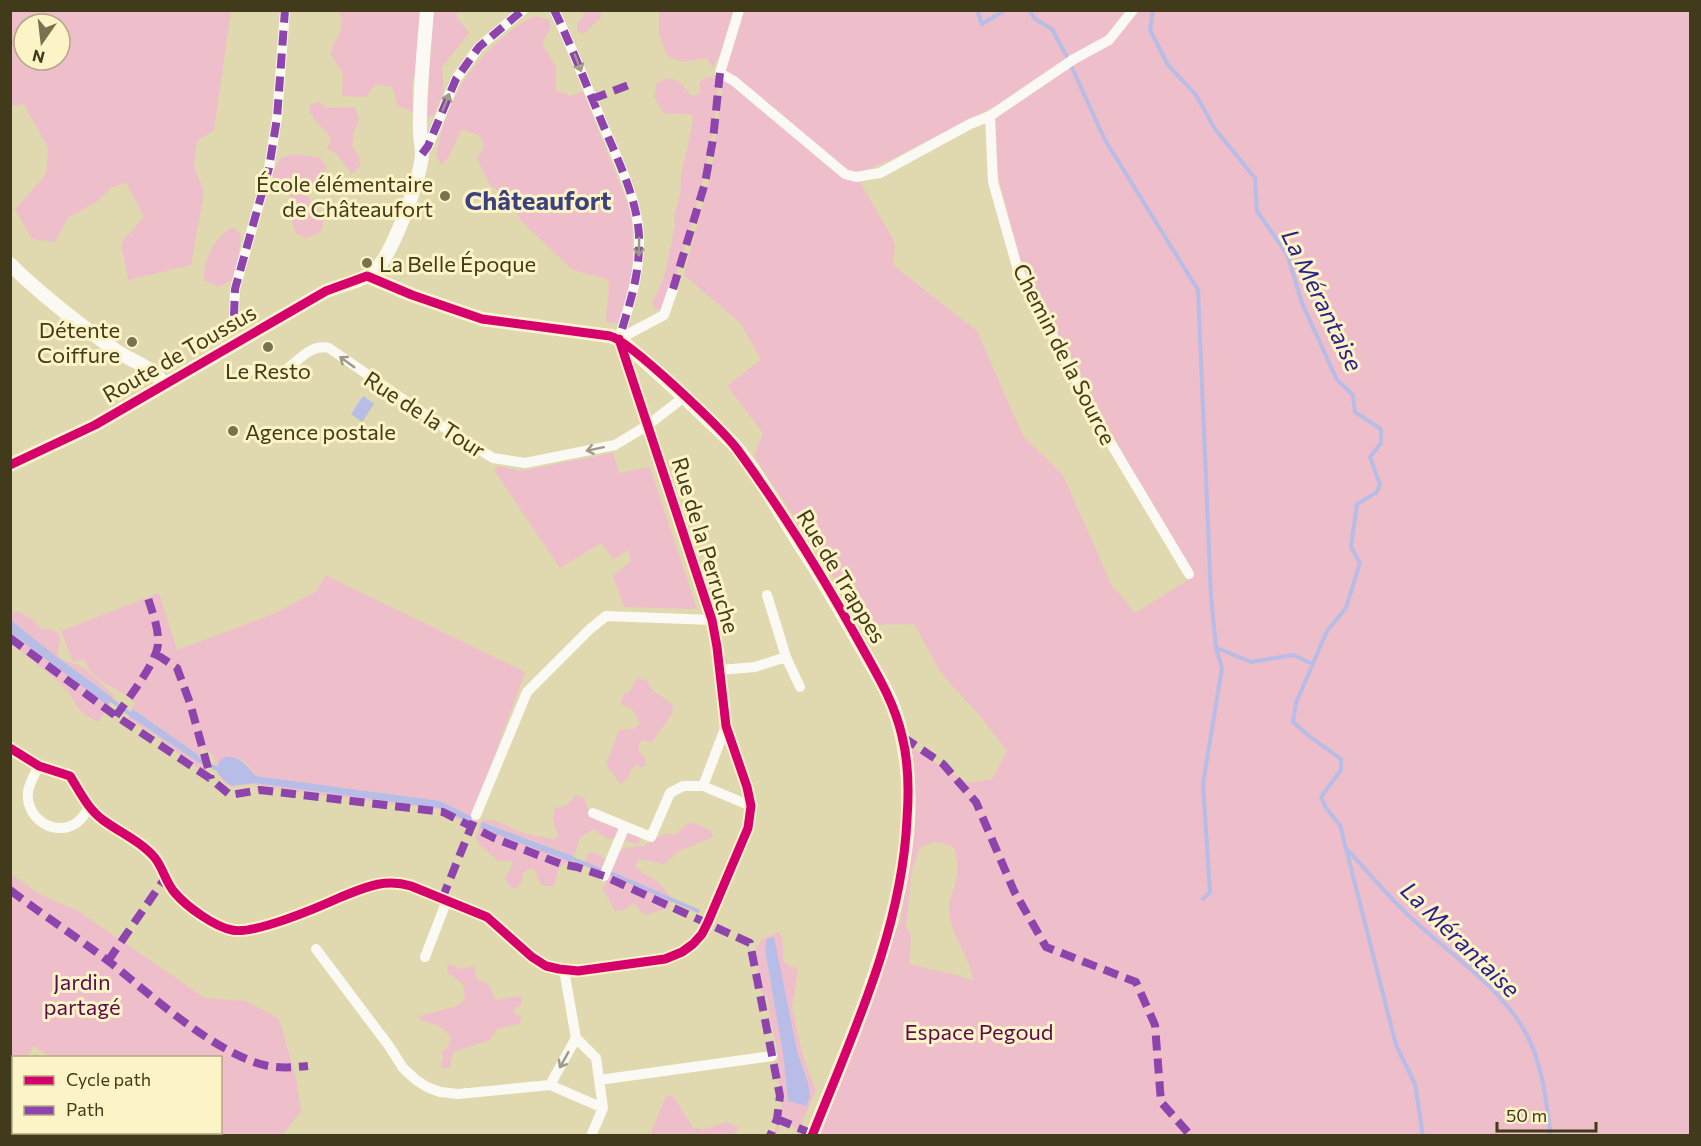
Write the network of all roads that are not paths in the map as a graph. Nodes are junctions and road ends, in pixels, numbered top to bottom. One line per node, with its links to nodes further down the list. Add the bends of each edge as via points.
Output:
1 (285, 10): 12 (street, via 269,168 235,289)
2 (427, 10): 8 (street, via 420,124)
3 (523, 10): 8 (street, one-way to 3, via 456,79 479,47)
4 (554, 10): 13 (street, one-way to 13, via 637,218 637,278)
5 (739, 10): 7 (street, via 720,73 845,174 856,177 880,173)
6 (1133, 10): 7 (street, via 1109,40)
7 (990, 116): 19 (street, Chemin de la Source, via 993,182 1018,270 1104,432)
8 (422, 154): 10 (street, via 398,231 385,259)
9 (10, 264): 15 (street, via 71,316 121,354 150,370)
10 (367, 276): 13 (street, via 482,319); 15 (street, Route de Toussus, via 326,291)
11 (673, 289): 13 (street, via 664,315)
12 (234, 316)
13 (618, 339): 16 (street, Rue de Trappes); 17 (street)
14 (248, 370): 17 (street, Rue de la Tour, one-way to 14, via 615,445 525,463 493,458 329,348 310,350 282,373)
15 (164, 384): 18 (street, Route de Toussus, via 74,437)
16 (684, 397): 17 (street, Rue de la Tour); 47 (street, Rue de Trappes, via 736,447 778,507 883,686 903,737 908,773 906,848 894,910 867,996)
17 (648, 425): 21 (street, Rue de la Perruche)
18 (10, 465)
19 (1189, 574)
20 (767, 595): 22 (street)
21 (712, 620): 23 (street, Rue de la Perruche); 32 (street, via 606,616 590,629 527,692)
22 (786, 657): 23 (street, via 754,667); 24 (street)
23 (720, 670): 25 (street, Rue de la Perruche)
24 (800, 687)
25 (726, 726): 28 (street); 29 (street, Rue de la Perruche)
26 (10, 748): 27 (street, Rue de la Perruche)
27 (39, 766): 30 (street, Rue de la Perruche, via 70,776); 30 (street, via 27,795 37,819 50,826 68,826 83,818)
28 (703, 786): 29 (street); 33 (street, via 683,786 670,793 651,837)
29 (751, 806): 38 (street, Rue de la Perruche, via 748,828 713,912 693,944 665,959)
30 (89, 807): 35 (street, Rue de la Perruche, via 147,850 176,894 193,909 232,930 259,927 375,883 400,882)
31 (593, 813): 33 (street)
32 (476, 815)
33 (625, 826): 34 (street)
34 (604, 876)
35 (447, 900): 37 (street); 38 (street, Rue de la Perruche, via 488,917 532,957 546,966)
36 (316, 949): 41 (street)
37 (424, 957)
38 (564, 970): 40 (street)
39 (393, 1032): 41 (street)
40 (576, 1038): 43 (street, via 596,1058); 44 (street, one-way to 44)
41 (389, 1046): 44 (street, via 416,1080 440,1092 458,1094)
42 (772, 1056): 43 (street)
43 (599, 1080): 45 (street)
44 (550, 1085): 45 (street)
45 (603, 1108): 46 (street)
46 (591, 1136)
47 (812, 1136)

